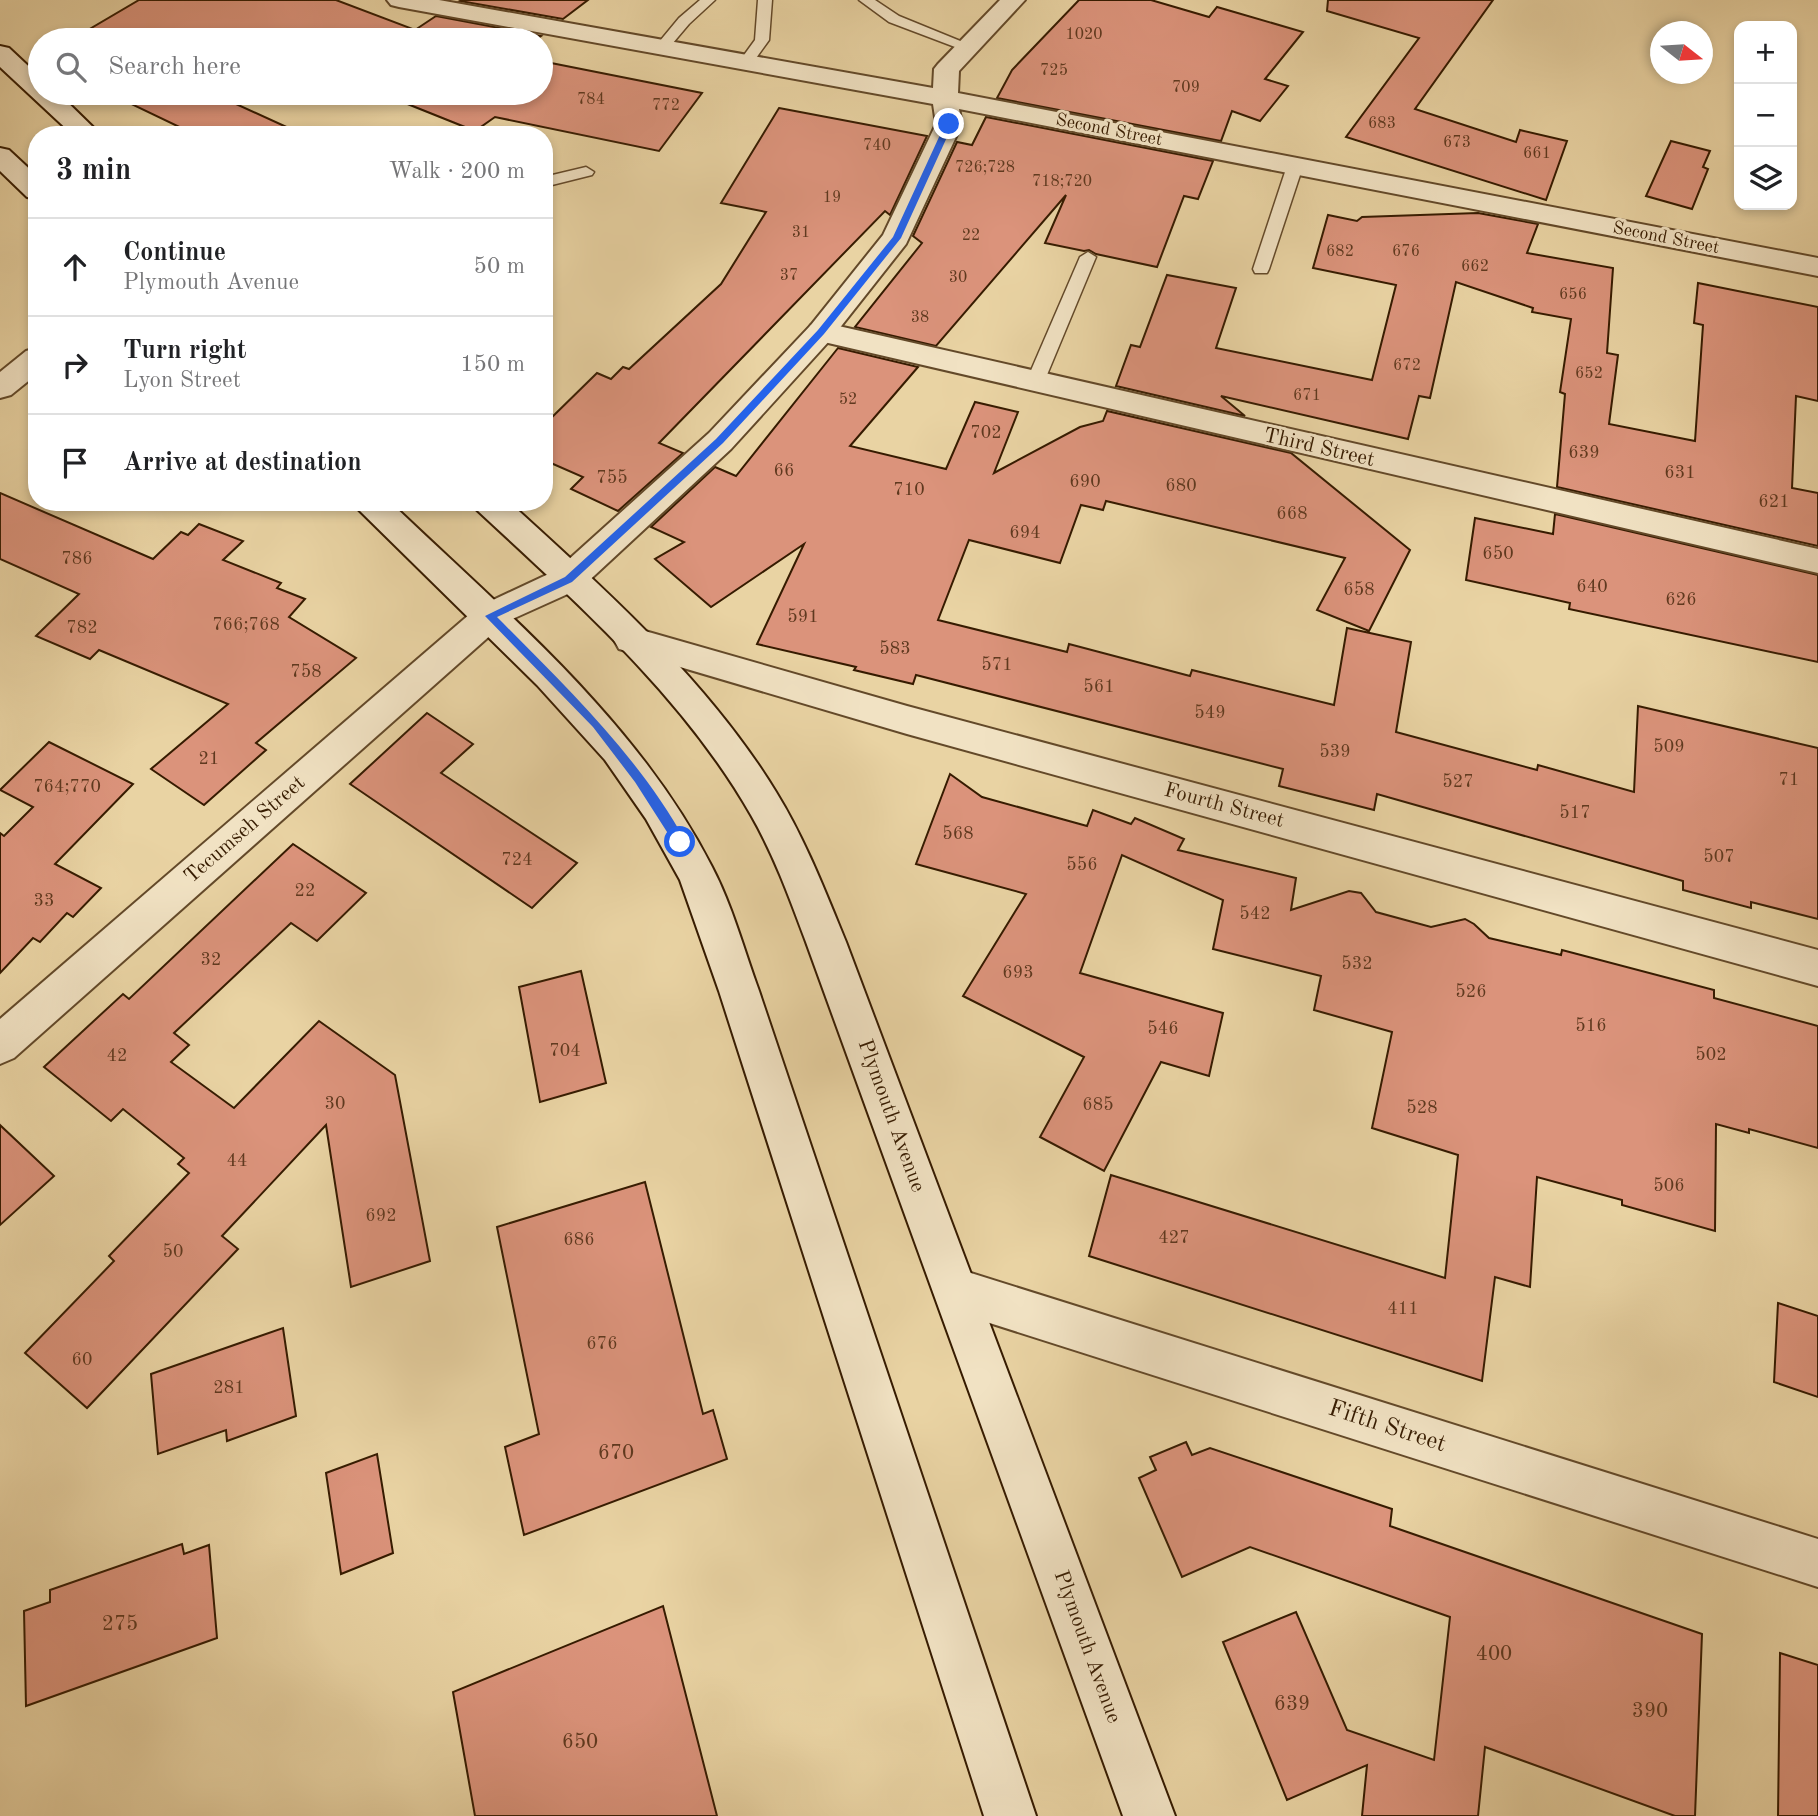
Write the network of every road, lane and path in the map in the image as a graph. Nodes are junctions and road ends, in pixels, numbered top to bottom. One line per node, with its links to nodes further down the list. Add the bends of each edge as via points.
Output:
1 (402, 0): 6 (street, Second Street)
2 (708, 0): 6 (lane)
3 (765, 0): 9 (lane, via 762,40)
4 (866, 0): 7 (lane, via 894,19)
5 (1013, 0): 7 (street, Tecumseh Street)
6 (662, 47): 9 (street, Second Street)
7 (968, 47): 11 (street, Tecumseh Street, via 947,69)
8 (0, 53): 10 (street)
9 (746, 62): 11 (street, Second Street)
10 (28, 80)
11 (945, 98): 15 (street, Second Street); 22 (street, Tecumseh Street, via 949,124 897,238)
12 (55, 105): 13 (street)
13 (78, 126)
14 (0, 156): 18 (street)
15 (1295, 166): 20 (street, Second Street); 21 (lane)
16 (586, 172): 17 (lane)
17 (553, 180)
18 (28, 182)
19 (1088, 257): 24 (lane)
20 (1818, 267)
21 (1261, 268)
22 (821, 332): 24 (street, Third Street); 29 (street, Tecumseh Street, via 720,441)
23 (28, 365): 25 (street)
24 (1035, 382): 28 (street, Third Street)
25 (0, 388)
26 (379, 511): 30 (street)
27 (497, 511): 29 (street, Plymouth Avenue)
28 (1818, 561)
29 (569, 579): 30 (street, Tecumseh Street); 31 (street, Plymouth Avenue)
30 (490, 616): 33 (street, Tecumseh Street); 36 (street, via 618,750 659,808 698,876)
31 (631, 640): 32 (street, Fourth Street, via 907,720); 34 (street, Plymouth Avenue, via 717,735 783,840 826,942)
32 (1818, 968)
33 (0, 1045)
34 (956, 1290): 35 (street, Fifth Street); 37 (street, Plymouth Avenue)
35 (1818, 1563)
36 (1010, 1816)
37 (1149, 1816)

